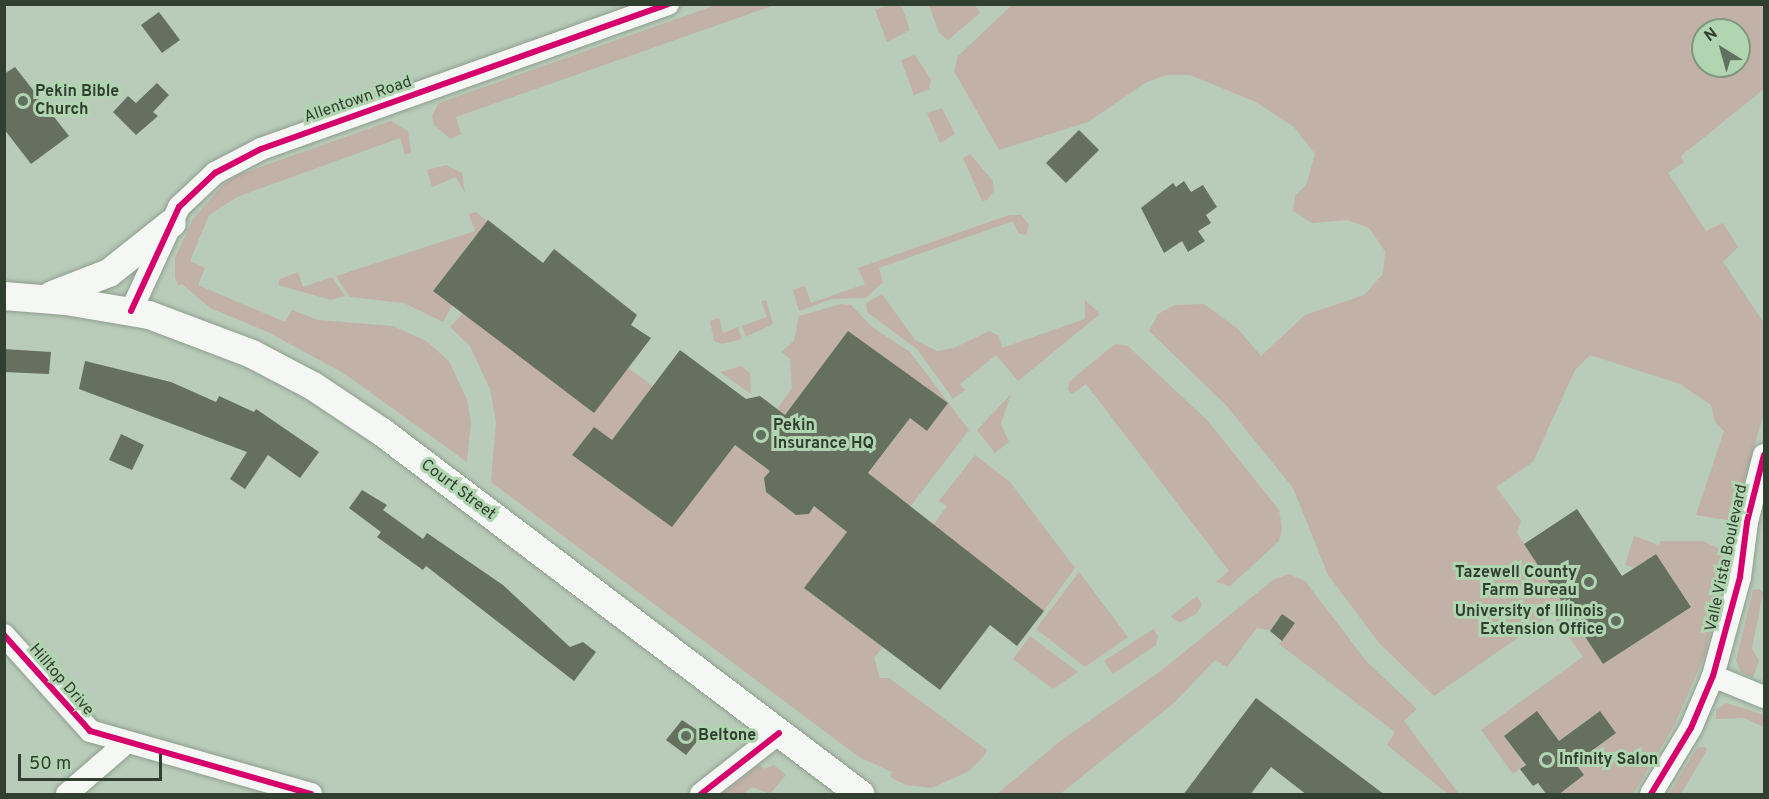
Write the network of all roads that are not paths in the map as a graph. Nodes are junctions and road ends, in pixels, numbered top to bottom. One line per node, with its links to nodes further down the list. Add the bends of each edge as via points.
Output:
1 (668, 4): 2 (street, Allentown Road, via 261,148 214,173 179,207)
2 (172, 223): 4 (main road, via 110,273); 5 (street, Allentown Road)
3 (4, 296): 4 (main road, Court Street)
4 (42, 299): 5 (main road, Court Street)
5 (131, 311): 10 (main road, Court Street, via 252,354 333,399)
6 (1764, 455): 8 (street, Valle Vista Boulevard, via 1738,588)
7 (4, 635): 11 (street, Hilltop Drive, via 83,728)
8 (1713, 676): 9 (street); 16 (street, Valle Vista Boulevard, via 1691,728)
9 (1764, 696)
10 (779, 733): 14 (street); 15 (main road, Court Street)
11 (126, 743): 12 (street); 13 (street, Hilltop Drive)
12 (67, 795)
13 (311, 795)
14 (701, 795)
15 (860, 795)
16 (1652, 795)

